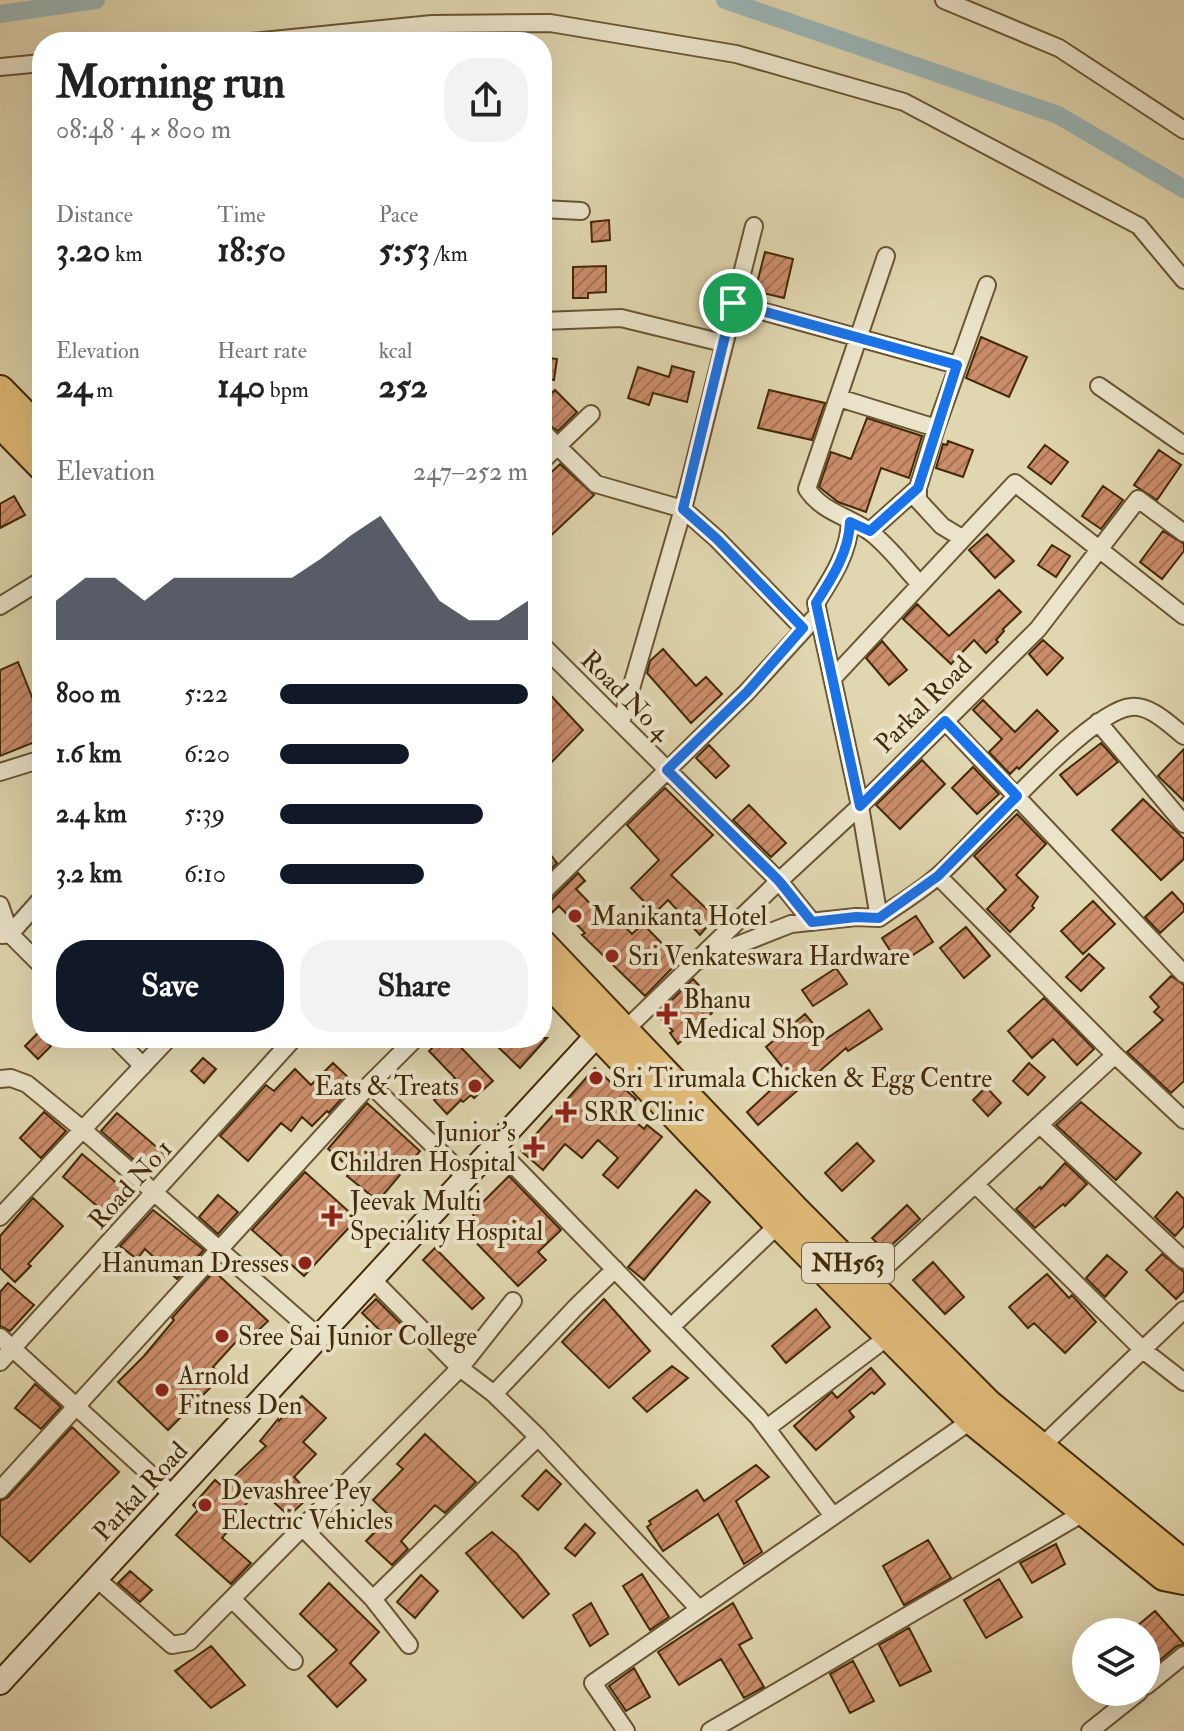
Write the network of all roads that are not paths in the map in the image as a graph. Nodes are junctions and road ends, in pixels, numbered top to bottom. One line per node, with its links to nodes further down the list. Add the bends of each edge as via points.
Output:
1 (944, 0): 7 (street, via 1059,48)
2 (432, 24): 3 (street); 4 (street); 12 (street, via 550,23 736,54 904,102 1139,226)
3 (364, 32)
4 (433, 32)
5 (32, 64): 6 (street)
6 (0, 67)
7 (1184, 130)
8 (552, 210): 9 (street)
9 (581, 211)
10 (754, 226): 14 (street)
11 (886, 256): 16 (street)
12 (1184, 280)
13 (987, 285): 18 (street)
14 (733, 303): 16 (street); 17 (street)
15 (552, 321): 17 (street, via 621,318)
16 (859, 338): 18 (street); 21 (street)
17 (723, 343): 32 (street)
18 (957, 365): 25 (street)
19 (1099, 386): 28 (street)
20 (0, 390): 24 (highway)
21 (839, 398): 25 (street); 33 (street, via 807,489 829,511)
22 (591, 414): 27 (street)
23 (0, 423): 30 (highway)
24 (32, 423)
25 (936, 428): 31 (street)
26 (552, 440): 27 (street)
27 (558, 445): 29 (street); 32 (street, via 596,484)
28 (1184, 445)
29 (552, 451)
30 (32, 456)
31 (918, 488): 34 (street); 36 (street, via 918,500)
32 (683, 509): 43 (street); 48 (street)
33 (850, 522): 34 (street); 41 (street, via 849,539 816,603)
34 (870, 531): 38 (street)
35 (1184, 533): 37 (street, Parkal Road, via 1138,499)
36 (962, 538): 37 (street, via 1015,483); 38 (street)
37 (1100, 549): 42 (street); 46 (street, Parkal Road, via 1038,629)
38 (919, 583): 45 (street)
39 (32, 586): 40 (street)
40 (0, 606)
41 (818, 614): 43 (street); 45 (street)
42 (1184, 616)
43 (803, 628): 51 (street)
44 (552, 655): 48 (street, Road No 4)
45 (833, 678): 54 (street)
46 (945, 721): 53 (street); 54 (street, Parkal Road)
47 (1098, 722): 49 (street, via 1131,707 1148,710); 53 (street); 55 (street)
48 (621, 723): 51 (street, Road No 4)
49 (1184, 736)
50 (32, 762): 52 (street)
51 (667, 770): 57 (street, Road No 4); 58 (street)
52 (0, 772)
53 (1017, 796): 56 (street); 65 (street)
54 (860, 806): 57 (street, Parkal Road); 61 (street)
55 (1184, 824)
56 (938, 876): 61 (street); 75 (street)
57 (779, 881): 62 (street, Road No 4); 67 (street, Parkal Road)
58 (552, 883)
59 (0, 905): 63 (street)
60 (32, 908): 63 (street)
61 (879, 918): 62 (street)
62 (812, 922): 67 (street, via 791,924)
63 (5, 935): 66 (street)
64 (552, 956): 70 (highway, NH563)
65 (1178, 956): 68 (street)
66 (32, 958)
67 (693, 963): 70 (street, Parkal Road)
68 (1184, 974)
69 (552, 983): 70 (highway, NH563)
70 (612, 1028): 82 (street, Parkal Road); 87 (highway, NH563); 92 (highway, NH563)
71 (125, 1048): 76 (street)
72 (160, 1048): 76 (street)
73 (285, 1048): 85 (street, Road No 1)
74 (406, 1048): 78 (street)
75 (1115, 1055): 79 (street); 80 (street)
76 (143, 1066): 81 (street)
77 (0, 1079): 81 (street, via 27,1084)
78 (370, 1084): 83 (street); 88 (street)
79 (1184, 1120)
80 (1040, 1125): 84 (street); 89 (street)
81 (82, 1129): 85 (street); 86 (street)
82 (496, 1147): 83 (street, Parkal Road); 90 (street)
83 (467, 1178): 91 (street, Parkal Road)
84 (976, 1185): 92 (street); 99 (street)
85 (154, 1192): 88 (street); 98 (street, Road No 1)
86 (0, 1217)
87 (779, 1224): 95 (street); 96 (highway, NH563)
88 (219, 1250): 97 (street); 104 (street)
89 (1184, 1260)
90 (615, 1269): 95 (street); 103 (street)
91 (373, 1280): 97 (street, Parkal Road); 101 (street)
92 (868, 1283): 108 (highway, NH563, via 988,1404)
93 (513, 1301): 101 (street)
94 (1184, 1310): 99 (street)
95 (671, 1327): 106 (street)
96 (889, 1336): 105 (highway, NH563); 106 (street)
97 (320, 1338): 110 (street, Parkal Road)
98 (6, 1343): 100 (street, Road No 1); 104 (street)
99 (1143, 1350): 102 (street); 108 (street)
100 (0, 1362)
101 (460, 1368): 103 (street); 113 (street)
102 (1184, 1382)
103 (494, 1394): 107 (street)
104 (77, 1407): 109 (street); 110 (street)
105 (972, 1420): 111 (highway, NH563); 112 (street)
106 (767, 1428): 112 (street)
107 (538, 1437): 118 (street); 119 (street)
108 (1040, 1448): 114 (highway, NH563, via 1176,1558)
109 (0, 1490)
110 (174, 1496): 115 (street, Parkal Road)
111 (1085, 1512): 116 (highway, NH563, via 1164,1576); 127 (street)
112 (833, 1516): 119 (street)
113 (304, 1529): 117 (street); 118 (street)
114 (1184, 1571)
115 (97, 1579): 117 (street, via 172,1645 189,1642); 124 (street, Parkal Road)
116 (1184, 1580)
117 (232, 1599): 122 (street)
118 (373, 1599): 120 (street)
119 (699, 1609): 126 (street, via 593,1683)
120 (409, 1645)
121 (1184, 1655): 123 (street)
122 (294, 1661)
123 (1160, 1675)
124 (0, 1683)
125 (1121, 1706): 128 (street)
126 (626, 1731)
127 (710, 1731)
128 (1090, 1731)

